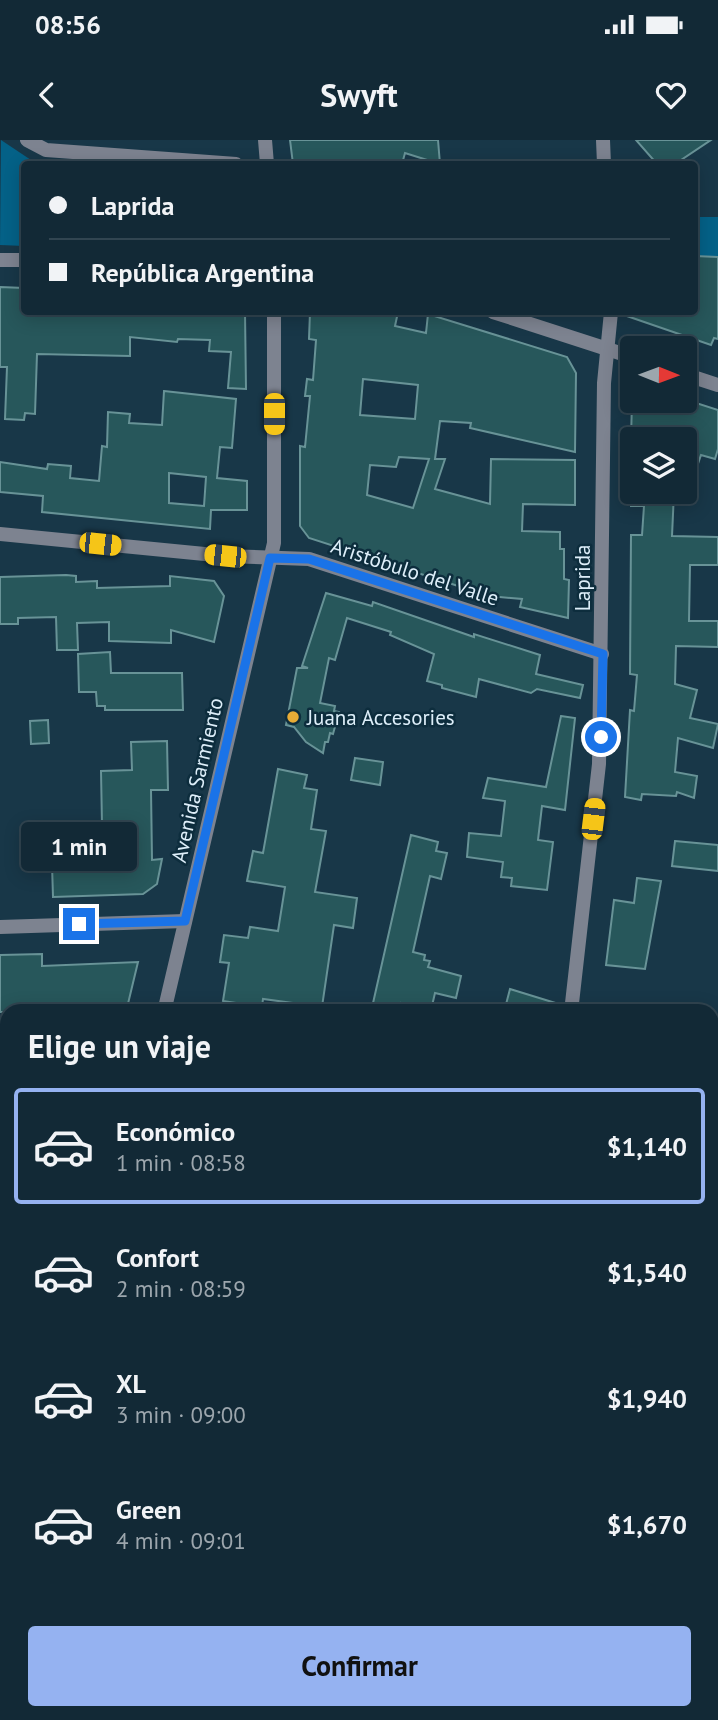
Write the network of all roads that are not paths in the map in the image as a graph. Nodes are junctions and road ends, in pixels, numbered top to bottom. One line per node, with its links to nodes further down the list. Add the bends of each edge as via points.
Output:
1 (265, 140): 5 (street)
2 (603, 140): 6 (street)
3 (30, 141): 4 (street, via 46,150)
4 (195, 161)
5 (267, 161)
6 (604, 161)
7 (0, 260): 8 (street)
8 (21, 260)
9 (274, 315): 17 (street, Avenida Sarmiento, via 274,543)
10 (502, 315): 12 (street)
11 (611, 315): 12 (street, Laprida)
12 (608, 349): 13 (street); 18 (street, Laprida)
13 (620, 353)
14 (697, 378): 15 (street)
15 (718, 385)
16 (0, 534): 17 (street, Aristóbulo del Valle)
17 (270, 558): 18 (street, Aristóbulo del Valle, via 309,559); 19 (street, Avenida Sarmiento)
18 (603, 654): 22 (street, Laprida, via 599,764)
19 (185, 921): 20 (street); 21 (street, Avenida Sarmiento)
20 (0, 927)
21 (166, 1004)
22 (572, 1004)

